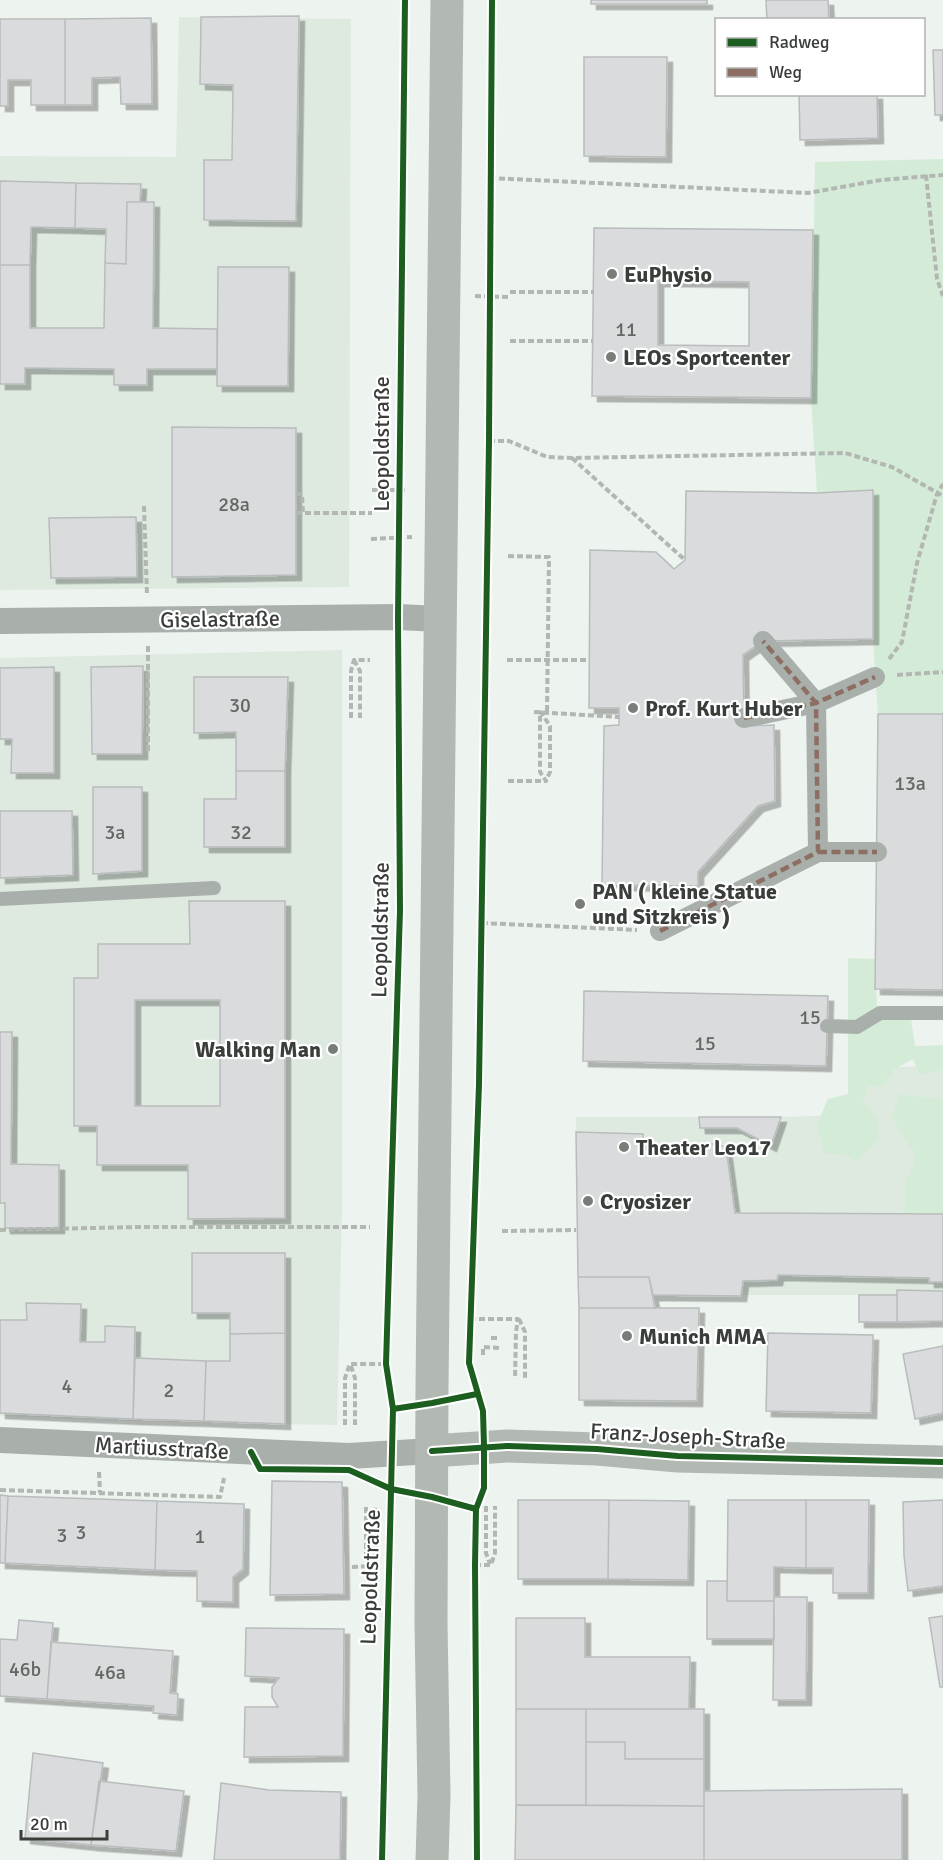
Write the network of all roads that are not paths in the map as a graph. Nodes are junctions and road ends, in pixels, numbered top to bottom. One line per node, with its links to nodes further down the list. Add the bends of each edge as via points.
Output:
1 (447, 0): 2 (main road)
2 (440, 619): 3 (street, Giselastraße); 16 (main road)
3 (0, 621)
4 (763, 641): 6 (street)
5 (875, 677): 6 (street)
6 (816, 703): 7 (street); 8 (street)
7 (744, 718)
8 (818, 852): 9 (street); 12 (street)
9 (876, 852)
10 (214, 888): 11 (lane)
11 (0, 899)
12 (660, 930)
13 (943, 1013): 14 (lane, via 880,1013 856,1026)
14 (827, 1026)
15 (0, 1440): 16 (street, Martiusstraße, via 342,1456)
16 (432, 1451): 17 (main road, Franz-Joseph-Straße, via 507,1446 678,1456); 18 (main road)
17 (943, 1462)
18 (432, 1860)

